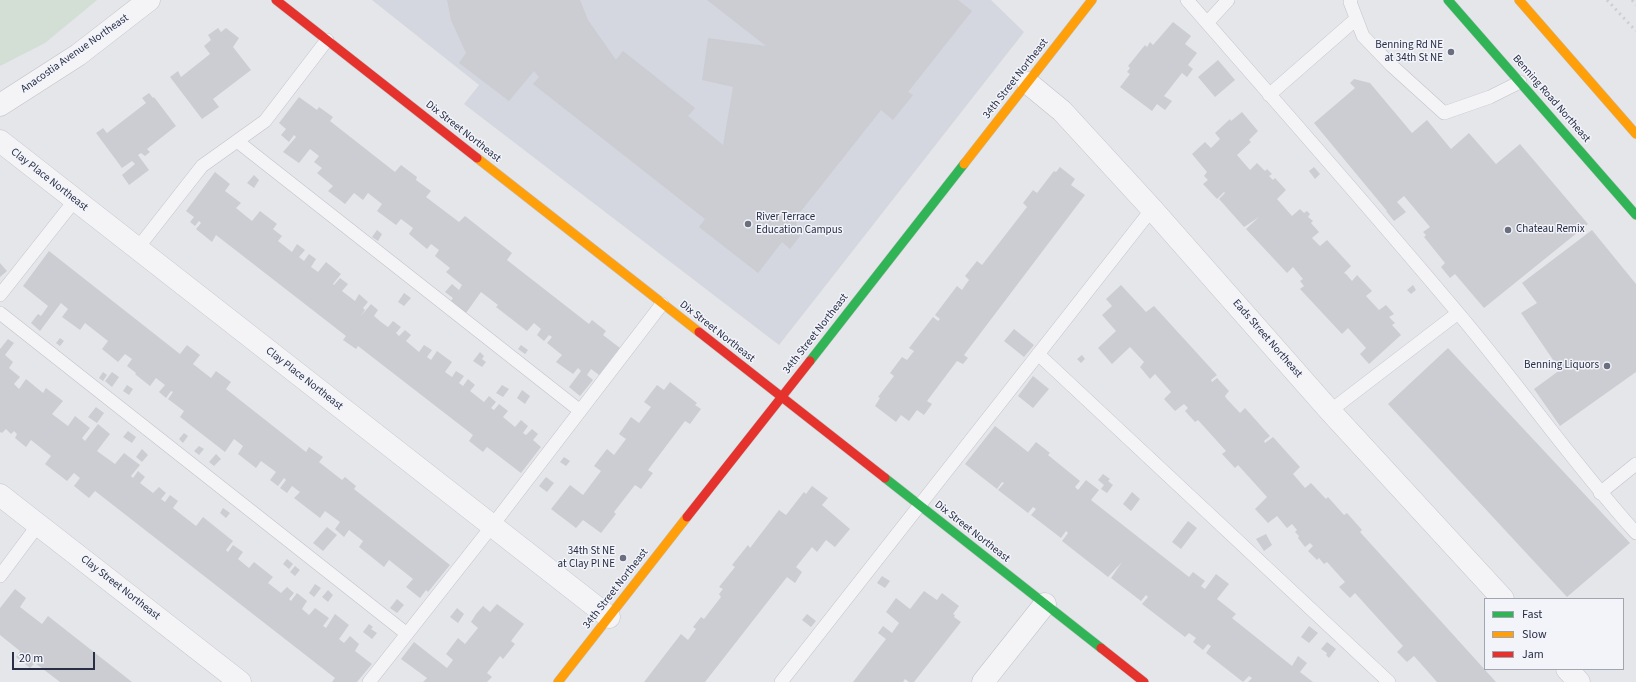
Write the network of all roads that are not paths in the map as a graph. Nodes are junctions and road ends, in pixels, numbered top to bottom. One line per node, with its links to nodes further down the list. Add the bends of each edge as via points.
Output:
1 (149, 0): 15 (street, Anacostia Avenue Northeast, via 78,55)
2 (276, 0): 11 (street, Dix Street Northeast)
3 (1092, 0): 13 (street, 34th Street Northeast)
4 (1187, 0): 10 (lane)
5 (1228, 0): 10 (lane)
6 (1351, 0): 9 (lane)
7 (1448, 0): 12 (street, Benning Road Northeast)
8 (1519, 0): 16 (street)
9 (1356, 19): 12 (lane, via 1363,36 1444,113 1490,97); 14 (lane)
10 (1207, 23): 14 (lane)
11 (327, 40): 18 (lane, via 265,120); 24 (street, Dix Street Northeast)
12 (1520, 82): 21 (street, Benning Road Northeast)
13 (1028, 83): 20 (street, Eads Street Northeast, via 1062,111); 28 (street, 34th Street Northeast)
14 (1269, 95): 26 (lane)
15 (0, 105)
16 (1636, 134)
17 (0, 141): 19 (street, Clay Place Northeast)
18 (237, 141): 22 (lane, via 202,166); 29 (lane)
19 (76, 200): 22 (street, Clay Place Northeast); 23 (lane)
20 (1152, 209): 27 (lane); 30 (street, Eads Street Northeast)
21 (1636, 215)
22 (137, 249): 36 (street, Clay Place Northeast)
23 (0, 295)
24 (662, 304): 28 (street, Dix Street Northeast); 29 (lane)
25 (0, 313): 42 (lane)
26 (1458, 313): 30 (lane); 32 (lane)
27 (1038, 354): 34 (lane); 50 (lane)
28 (781, 397): 34 (street, Dix Street Northeast); 41 (street, 34th Street Northeast)
29 (579, 410): 36 (lane)
30 (1330, 411): 39 (street, Eads Street Northeast)
31 (1636, 464): 32 (lane)
32 (1600, 493): 37 (lane)
33 (0, 495): 35 (street, Clay Street Northeast)
34 (919, 505): 40 (street, Dix Street Northeast); 47 (lane)
35 (38, 525): 38 (lane); 44 (street, Clay Street Northeast)
36 (492, 526): 41 (street, Clay Place Northeast); 42 (lane)
37 (1636, 534)
38 (0, 576)
39 (1502, 598)
40 (1045, 604): 48 (street); 49 (street, Dix Street Northeast)
41 (609, 617): 46 (street, 34th Street Northeast)
42 (407, 634): 45 (lane)
43 (1568, 670): 51 (street)
44 (240, 682)
45 (369, 682)
46 (558, 682)
47 (781, 682)
48 (983, 682)
49 (1144, 682)
50 (1389, 682)
51 (1579, 682)

